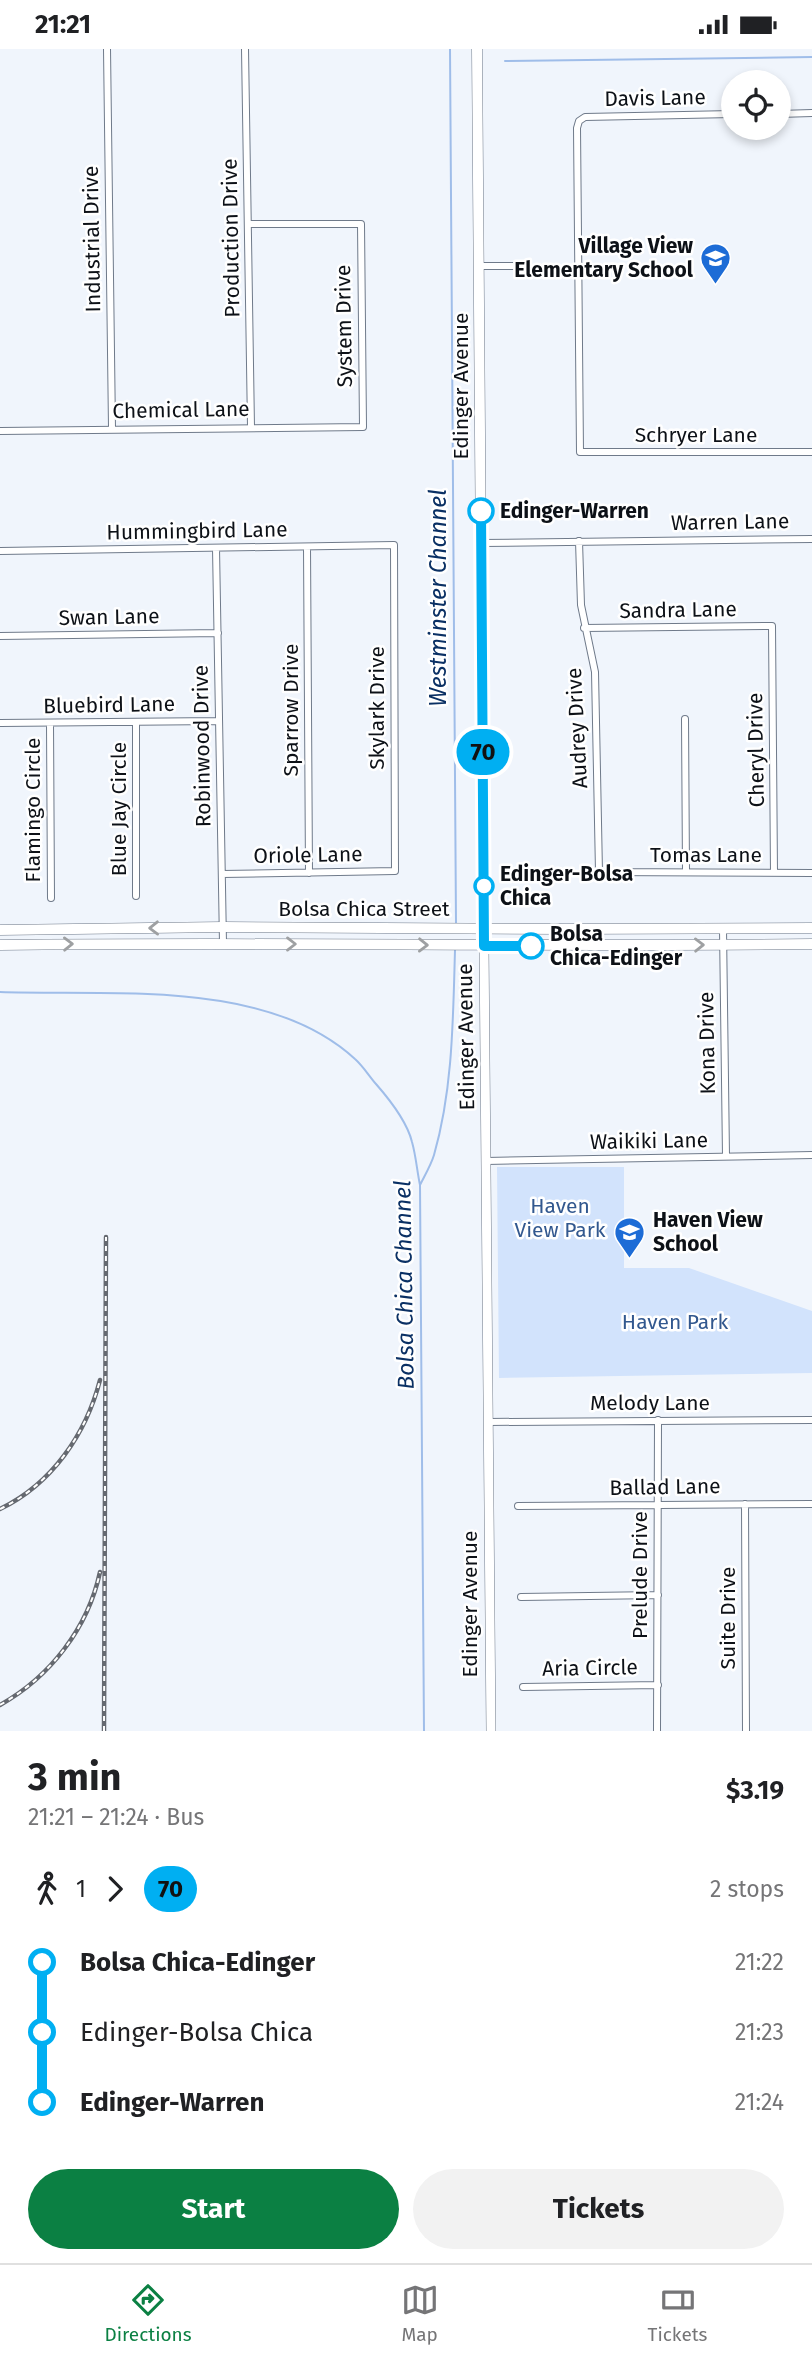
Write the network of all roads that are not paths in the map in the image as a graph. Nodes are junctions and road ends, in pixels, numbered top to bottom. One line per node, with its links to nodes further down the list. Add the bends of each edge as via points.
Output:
1 (107, 49): 12 (street, Industrial Drive)
2 (245, 49): 7 (street, Production Drive)
3 (477, 49): 8 (main road, Edinger Avenue)
4 (812, 113): 6 (street)
5 (721, 114): 9 (street, Davis Lane, via 585,117 579,121)
6 (791, 114)
7 (248, 224): 10 (street, Production Drive); 11 (street, System Drive, via 361,224)
8 (479, 266): 9 (street); 17 (main road, Edinger Avenue)
9 (578, 272): 14 (street, Schryer Lane, via 580,452)
10 (251, 427): 11 (street, Chemical Lane); 12 (street, Chemical Lane)
11 (363, 427)
12 (112, 428): 13 (street, Chemical Lane)
13 (0, 431)
14 (812, 452)
15 (812, 539): 16 (street, Warren Lane)
16 (579, 541): 17 (street, Warren Lane); 23 (street, Audrey Drive)
17 (481, 543): 42 (main road, Edinger Avenue)
18 (394, 545): 19 (street, Hummingbird Lane); 31 (street, Skylark Drive)
19 (307, 547): 20 (street, Hummingbird Lane); 34 (street, Sparrow Drive)
20 (216, 548): 21 (street, Hummingbird Lane); 24 (street, Robinwood Drive)
21 (0, 551)
22 (772, 626): 23 (street, Sandra Lane); 35 (street, Cheryl Drive)
23 (584, 628): 32 (street, Audrey Drive, via 595,672)
24 (218, 633): 25 (street, Swan Lane); 27 (street, Robinwood Drive)
25 (0, 636)
26 (685, 719): 33 (street)
27 (219, 721): 28 (street, Bluebird Lane); 37 (street, Robinwood Drive)
28 (136, 722): 30 (street, Bluebird Lane); 38 (street, Blue Jay Circle)
29 (0, 723): 30 (street, Bluebird Lane)
30 (50, 723): 39 (street, Flamingo Circle)
31 (395, 871): 34 (street, Oriole Lane)
32 (599, 872): 33 (street, Tomas Lane)
33 (686, 872): 35 (street, Tomas Lane)
34 (309, 873): 37 (street, Oriole Lane)
35 (774, 873): 36 (street, Tomas Lane)
36 (812, 873)
37 (222, 874): 40 (street, Robinwood Drive)
38 (136, 896)
39 (51, 898)
40 (223, 927): 42 (main road, Bolsa Chica Street); 45 (main road, Bolsa Chica Street, one-way to 45); 46 (street, Robinwood Drive)
41 (812, 928): 44 (main road, Bolsa Chica Street)
42 (484, 929): 43 (main road, Bolsa Chica Street); 50 (main road, Edinger Avenue)
43 (603, 929): 44 (main road, Bolsa Chica Street); 51 (main road)
44 (723, 929): 49 (street, Kona Drive)
45 (0, 930)
46 (223, 943): 48 (main road, Bolsa Chica Street, one-way to 46); 50 (main road, Bolsa Chica Street, one-way to 50)
47 (812, 944): 49 (main road, Bolsa Chica Street)
48 (0, 945)
49 (723, 945): 51 (main road, Bolsa Chica Street, one-way to 49); 53 (street, Kona Drive)
50 (484, 946): 51 (main road, Bolsa Chica Street); 54 (main road, Edinger Avenue)
51 (604, 947)
52 (812, 1155): 53 (street, Waikiki Lane)
53 (726, 1156): 54 (street, Waikiki Lane)
54 (486, 1161): 57 (main road, Edinger Avenue)
55 (658, 1420): 56 (street, Melody Lane); 57 (street, Melody Lane); 60 (street, Prelude Drive)
56 (812, 1420)
57 (488, 1422): 66 (main road, Edinger Avenue)
58 (745, 1504): 59 (street, Ballad Lane); 60 (street, Ballad Lane); 68 (street, Suite Drive)
59 (812, 1504)
60 (658, 1505): 61 (street, Ballad Lane); 62 (street, Prelude Drive)
61 (519, 1506)
62 (657, 1595): 63 (street); 64 (street, Prelude Drive)
63 (521, 1597)
64 (657, 1685): 65 (street, Aria Circle); 67 (street, Prelude Drive)
65 (523, 1687)
66 (491, 1731)
67 (657, 1731)
68 (746, 1731)

